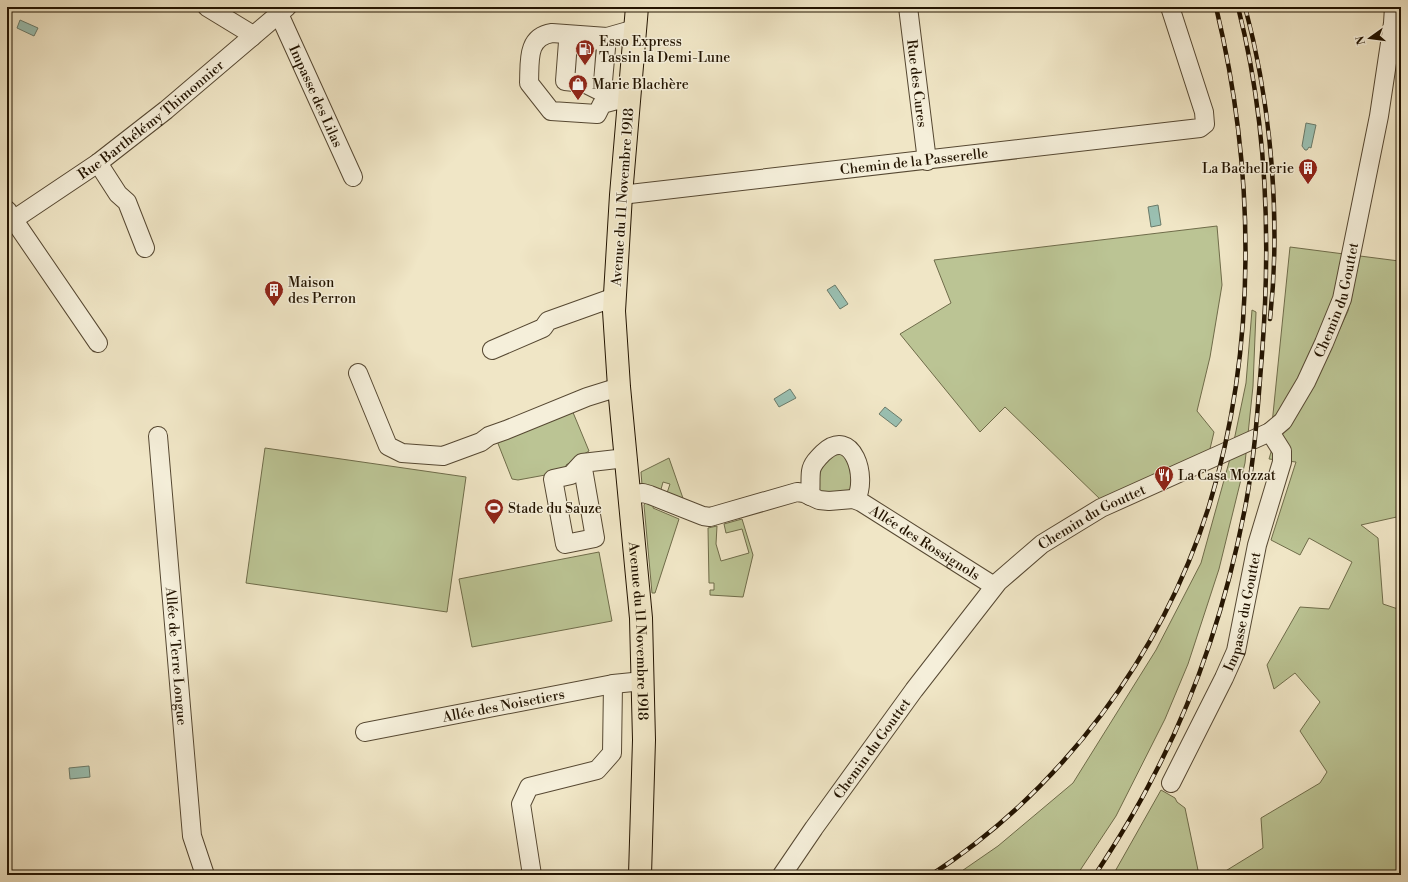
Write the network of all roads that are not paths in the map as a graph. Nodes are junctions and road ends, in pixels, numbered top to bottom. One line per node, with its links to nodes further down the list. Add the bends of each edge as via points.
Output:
1 (207, 7): 8 (street)
2 (637, 7): 7 (main road, Avenue du 11 Novembre 1918)
3 (908, 7): 11 (street, Rue des Cures)
4 (1170, 7): 11 (street, Chemin de la Passerelle, via 1204,112 1204,127)
5 (1394, 7): 22 (street, Chemin du Gouttet, via 1379,116 1342,300 1306,382 1283,422)
6 (283, 11): 8 (street, Rue Barthélémy Thimonnier); 13 (street, Impasse des Lilas)
7 (635, 29): 9 (street); 10 (main road, Avenue du 11 Novembre 1918)
8 (252, 36): 12 (street, Rue Barthélémy Thimonnier, via 166,110)
9 (607, 37): 10 (street); 10 (street, via 588,43 584,83); 10 (street, via 552,33 540,37 531,51 529,83 551,111 597,114 602,104)
10 (616, 99): 14 (main road, Avenue du 11 Novembre 1918)
11 (927, 160): 14 (street, Chemin de la Passerelle)
12 (98, 163): 15 (street, Rue Barthélémy Thimonnier); 16 (street, via 118,194 127,202)
13 (353, 177)
14 (621, 195): 17 (main road, Avenue du 11 Novembre 1918)
15 (9, 218): 18 (street)
16 (145, 248)
17 (615, 297): 19 (street, via 548,321 543,328); 21 (main road, Avenue du 11 Novembre 1918)
18 (98, 343)
19 (492, 350)
20 (358, 373): 21 (street, via 388,446 402,453 443,456)
21 (619, 387): 24 (main road, Avenue du 11 Novembre 1918)
22 (1270, 432): 29 (street, Chemin du Gouttet, via 1101,508 1042,544); 33 (street, Impasse du Gouttet, via 1282,451 1282,462 1257,545 1236,651)
23 (158, 436): 34 (street, Allée de Terre Longue, via 192,836)
24 (626, 458): 25 (street); 26 (main road, Avenue du 11 Novembre 1918)
25 (582, 463)
26 (629, 495): 27 (street, Allée des Rossignols, via 650,495 710,517 797,492); 30 (main road, Avenue du 11 Novembre 1918, via 641,618)
27 (810, 496): 28 (street, Allée des Rossignols, via 829,501); 28 (street, Allée des Rossignols, via 811,470 814,464 832,446 840,445 852,450 856,458 860,488)
28 (856, 499): 29 (street, Allée des Rossignols)
29 (994, 586): 37 (street, Chemin du Gouttet, via 914,690)
30 (643, 681): 31 (street, Allée des Noisetiers); 36 (main road, Avenue du 11 Novembre 1918)
31 (613, 684): 32 (street, Allée des Noisetiers); 35 (street, via 612,753 597,770 529,787 521,804)
32 (365, 732)
33 (1171, 784)
34 (205, 875)
35 (532, 875)
36 (640, 875)
37 (782, 875)

